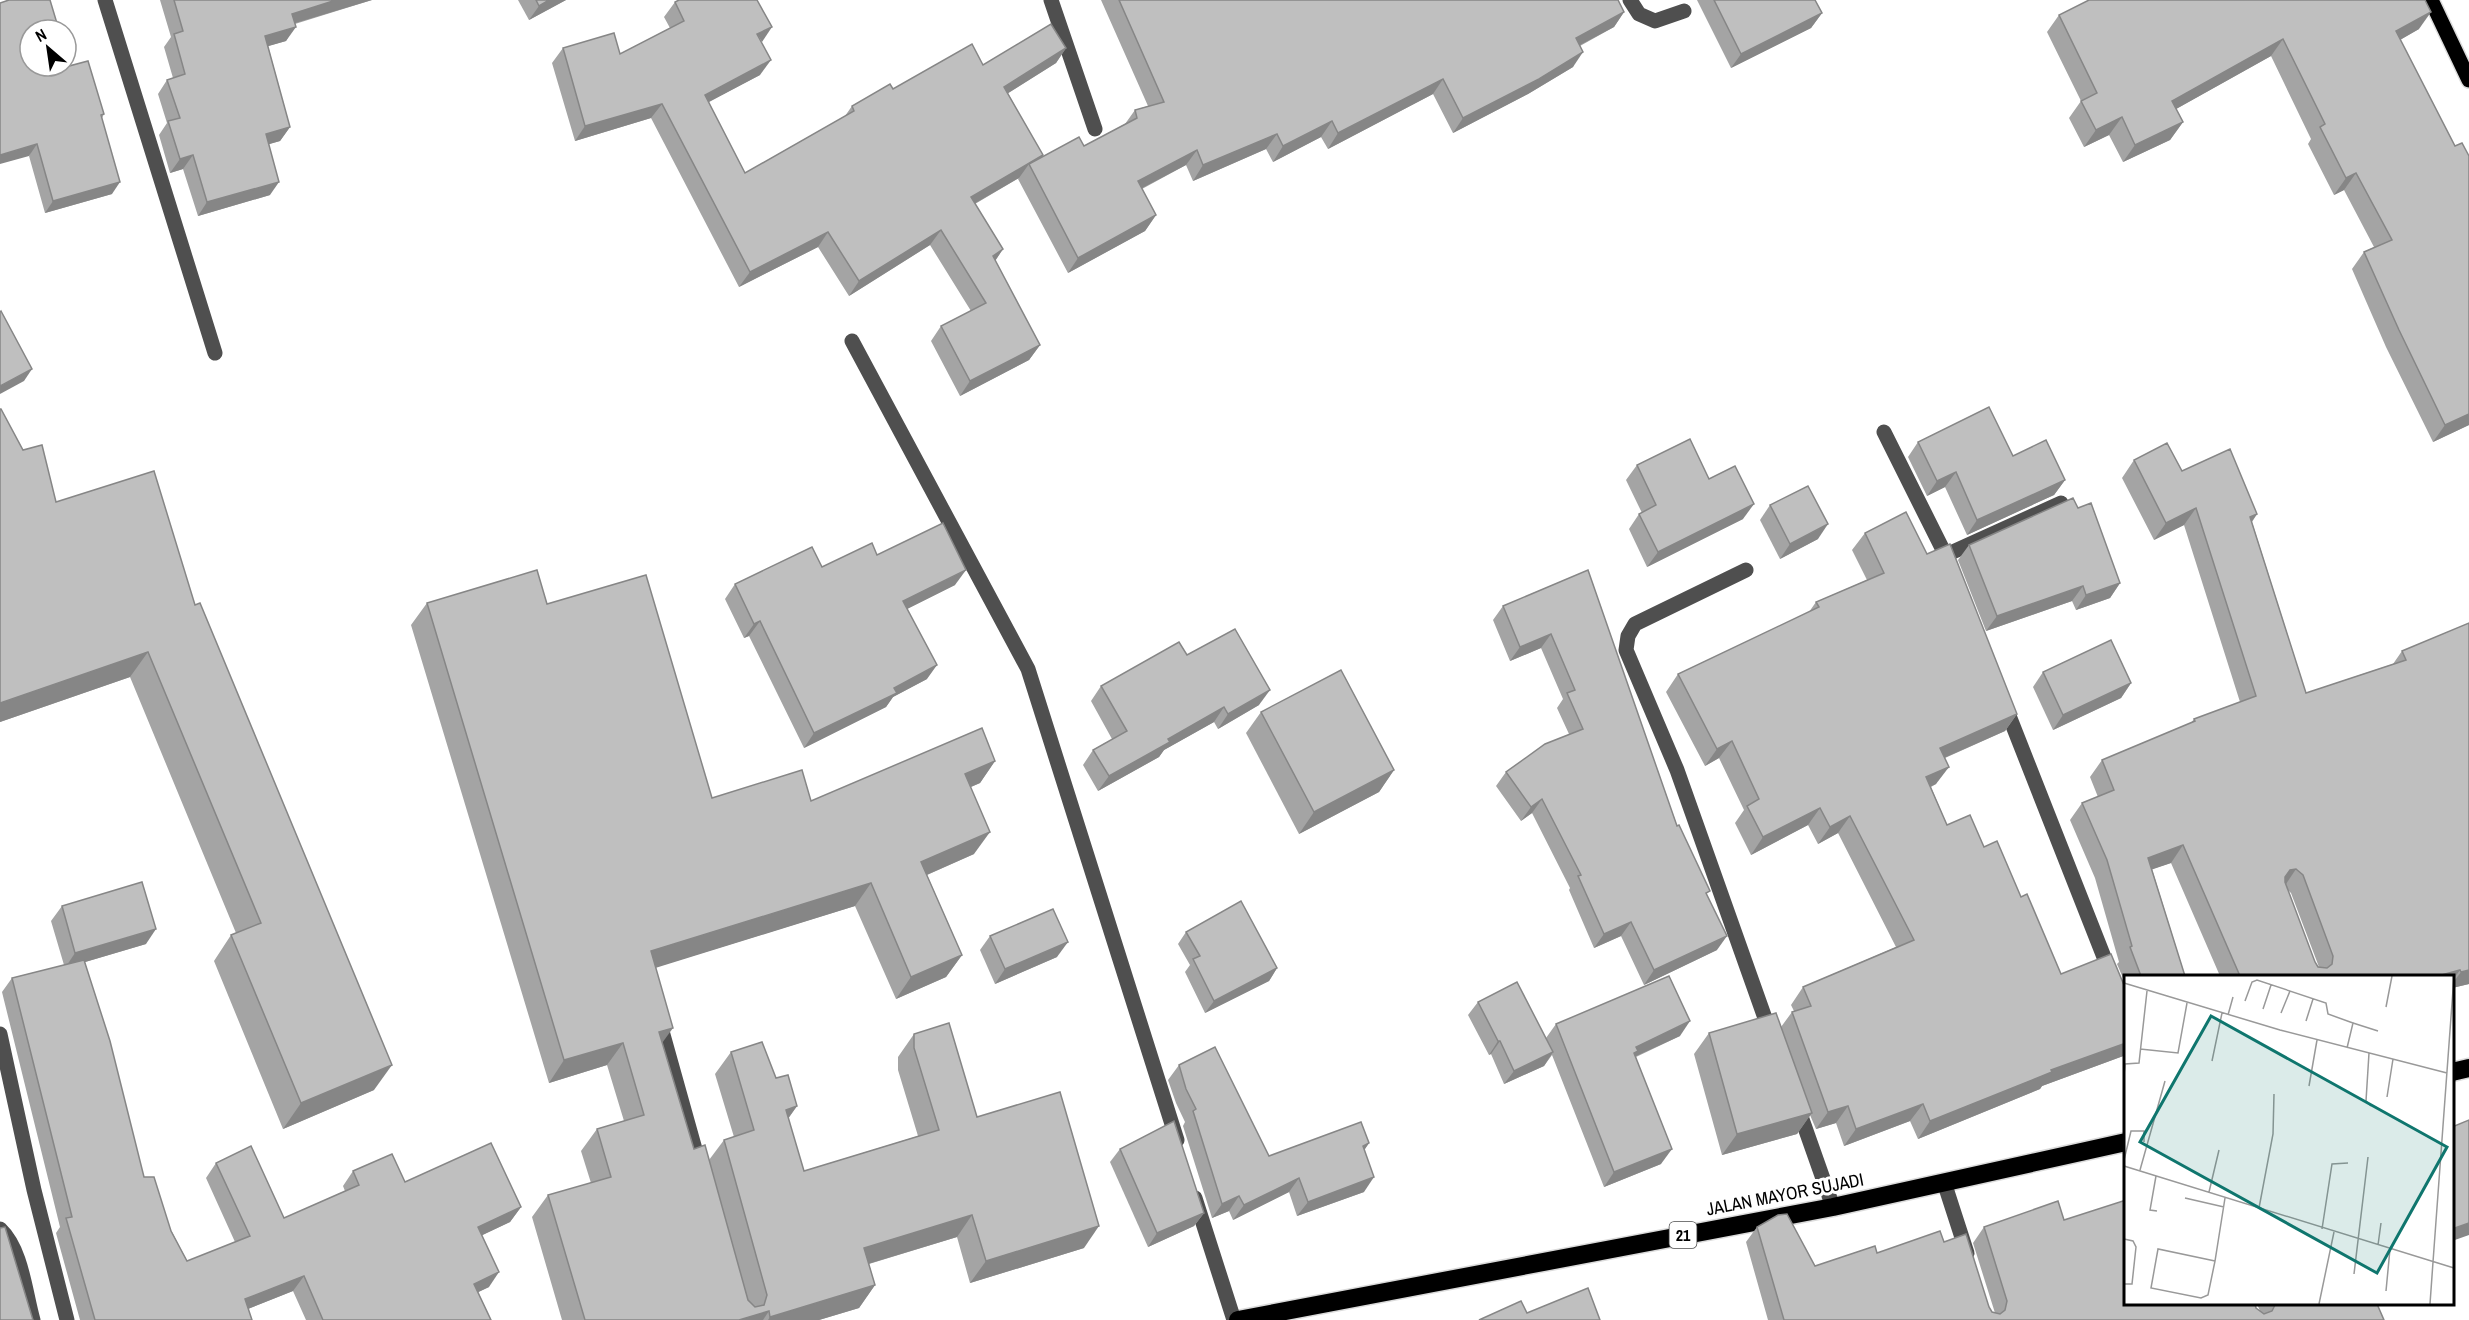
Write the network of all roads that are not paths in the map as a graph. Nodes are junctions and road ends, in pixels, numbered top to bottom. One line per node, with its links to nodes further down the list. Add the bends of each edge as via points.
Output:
1 (105, 0): 9 (street)
2 (1051, 0): 7 (street)
3 (1630, 0): 5 (street, via 1639,14 1655,21)
4 (2430, 0): 6 (main road)
5 (1684, 11)
6 (2469, 80)
7 (1095, 129)
8 (852, 340): 24 (street, via 1028,669)
9 (215, 353)
10 (1884, 432): 12 (street)
11 (2061, 503): 12 (street)
12 (1946, 555): 14 (street)
13 (1746, 570): 19 (street, via 1635,624 1626,650 1677,770)
14 (1955, 577)
15 (1998, 686): 16 (street)
16 (2124, 1008)
17 (662, 1031): 25 (street)
18 (0, 1034): 32 (street)
19 (1777, 1050)
20 (2469, 1068): 21 (highway)
21 (2454, 1072)
22 (1793, 1095): 28 (street)
23 (2124, 1142): 26 (highway, JALAN MAYOR SUJADI / 21)
24 (1180, 1149)
25 (704, 1181)
26 (1944, 1182): 28 (highway, JALAN MAYOR SUJADI / 21); 30 (street)
27 (1191, 1183): 33 (street)
28 (1833, 1207): 33 (highway, JALAN MAYOR SUJADI / 21)
29 (0, 1229): 31 (street, via 16,1255)
30 (1971, 1267)
31 (33, 1320)
32 (67, 1320)
33 (1236, 1320)

